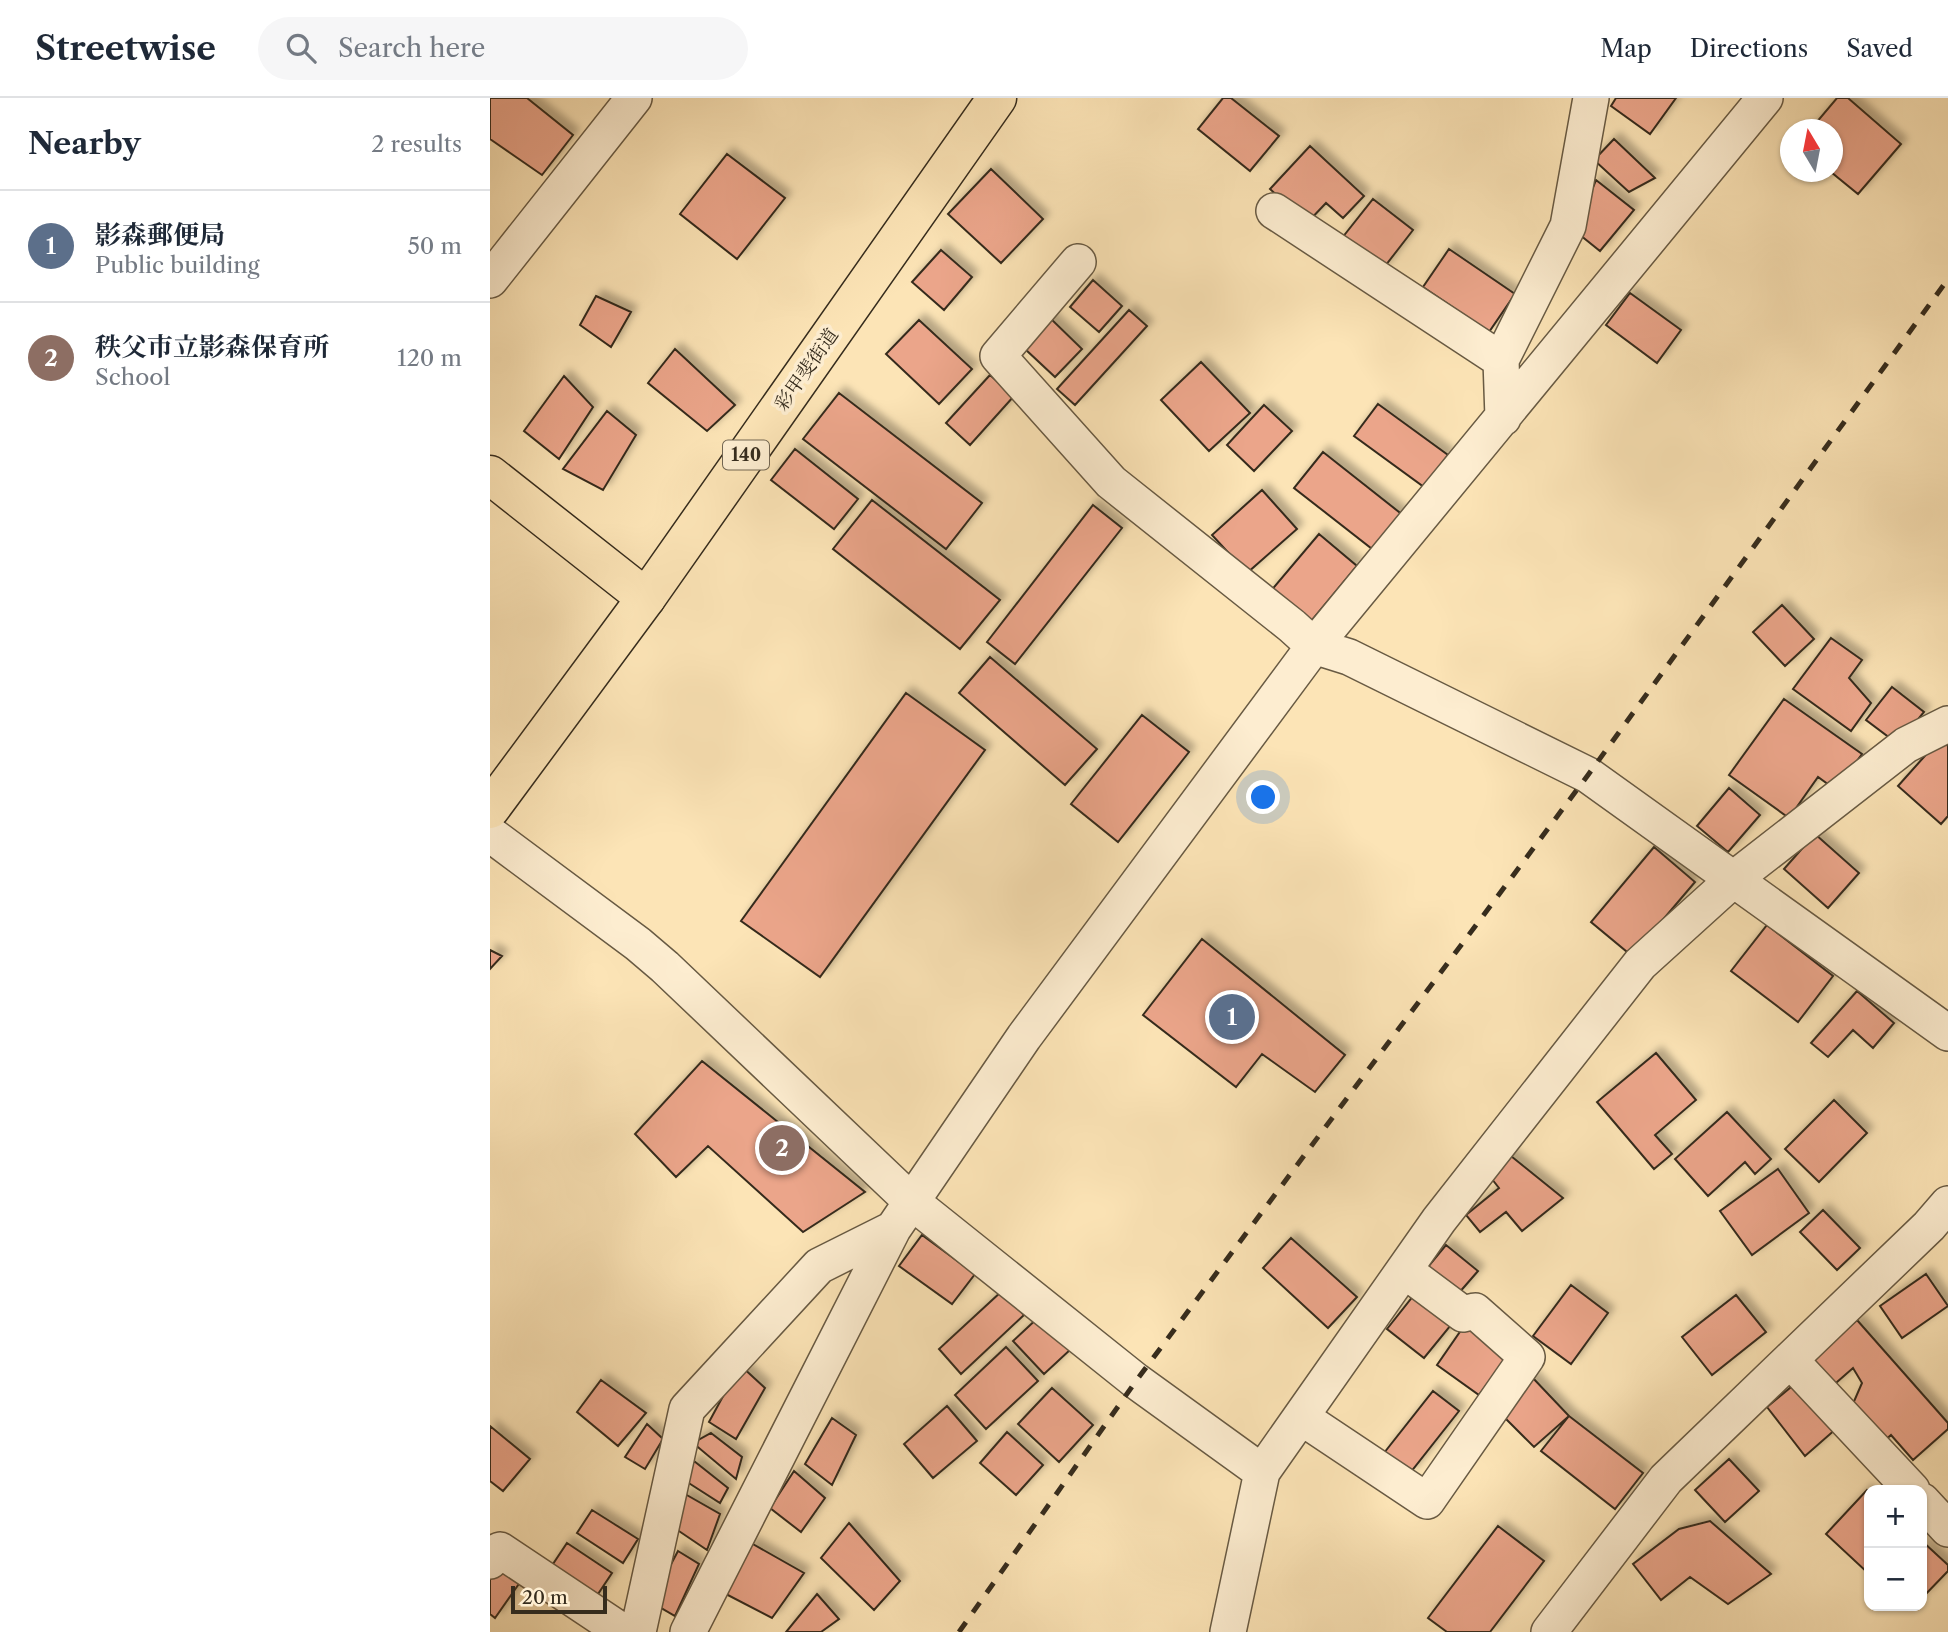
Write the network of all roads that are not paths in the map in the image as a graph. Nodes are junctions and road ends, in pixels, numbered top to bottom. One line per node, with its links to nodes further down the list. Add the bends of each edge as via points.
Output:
1 (634, 98): 7 (street)
2 (997, 98): 11 (main road, 彩甲斐街道 / 140)
3 (1591, 98): 8 (street, via 1568,226)
4 (1766, 98): 9 (street)
5 (1274, 211): 8 (street)
6 (1078, 262): 12 (street, via 998,356 1111,482)
7 (490, 280)
8 (1501, 360): 9 (street)
9 (1503, 418): 12 (street)
10 (490, 475): 11 (main road)
11 (646, 598): 14 (main road, 彩甲斐街道 / 140)
12 (1314, 646): 16 (street, via 1349,657 1588,775); 18 (street, via 1024,1037)
13 (1948, 724): 16 (street, via 1906,745)
14 (490, 809)
15 (490, 834): 18 (street, via 665,967)
16 (1735, 878): 17 (street); 20 (street, via 1640,964)
17 (1948, 1033)
18 (902, 1215): 23 (street); 29 (street, via 819,1266 687,1409); 30 (street)
19 (1942, 1225): 21 (street)
20 (1404, 1270): 22 (street); 22 (street, via 1463,1314 1475,1311 1527,1357 1427,1501)
21 (1791, 1361): 24 (street); 32 (street, via 1666,1479)
22 (1301, 1417): 23 (street)
23 (1262, 1472): 31 (street)
24 (1907, 1485)
25 (1927, 1506): 26 (street)
26 (1948, 1529)
27 (490, 1561): 28 (street, via 500,1550)
28 (623, 1632)
29 (638, 1632)
30 (688, 1632)
31 (1228, 1632)
32 (1549, 1632)

